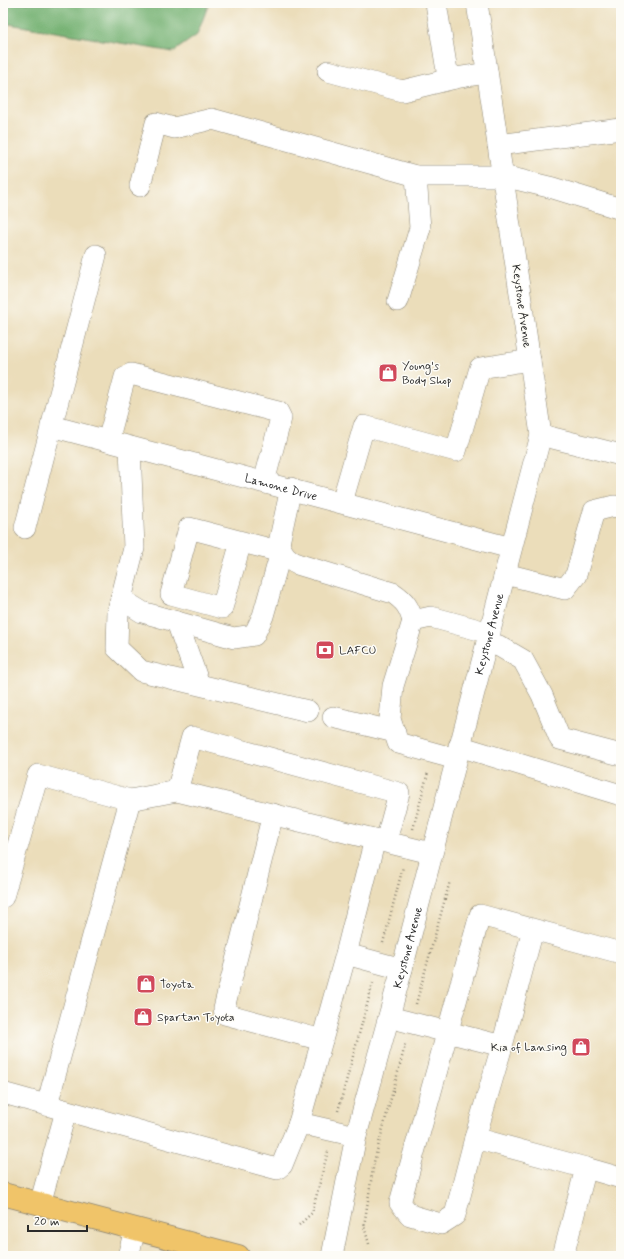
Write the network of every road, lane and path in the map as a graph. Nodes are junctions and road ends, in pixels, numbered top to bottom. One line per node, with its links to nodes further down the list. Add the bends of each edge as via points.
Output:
1 (436, 3): 5 (street, via 447,71)
2 (477, 3): 4 (street, Keystone Avenue)
3 (328, 71): 5 (street, via 402,91)
4 (487, 73): 5 (street); 7 (street, Keystone Avenue)
5 (455, 78)
6 (621, 129): 7 (street)
7 (498, 145): 9 (street, Keystone Avenue)
8 (416, 176): 9 (street); 10 (street, via 212,119 174,128 156,123); 13 (street, via 420,228)
9 (503, 176): 11 (street); 14 (street, Keystone Avenue)
10 (140, 186)
11 (621, 209)
12 (96, 255): 15 (street)
13 (398, 301)
14 (530, 360): 16 (street, Keystone Avenue); 22 (street, via 480,368 456,451 364,426)
15 (51, 426): 17 (street, Lamone Drive); 24 (street)
16 (541, 435): 19 (street); 26 (street, Keystone Avenue)
17 (108, 441): 18 (street, Lamone Drive); 20 (street, via 125,377 128,375 271,410 278,412 281,418)
18 (130, 447): 20 (street, Lamone Drive); 29 (street, via 134,548)
19 (621, 455)
20 (264, 482): 21 (street, Lamone Drive)
21 (291, 488): 22 (street, Lamone Drive); 27 (street, via 279,544)
22 (342, 502): 26 (street, Lamone Drive)
23 (621, 507): 28 (street, via 614,506 594,511 576,575 565,589)
24 (25, 528)
25 (241, 542): 27 (street)
26 (511, 548): 28 (street, Keystone Avenue)
27 (281, 552): 30 (street, via 297,564 393,593 409,606); 31 (street, via 263,616 254,634 234,638)
28 (506, 574): 32 (street, Keystone Avenue)
29 (121, 599): 31 (street, via 142,612); 33 (street, via 118,611 117,648 141,671)
30 (413, 620): 32 (street, via 431,617); 36 (street, via 393,686 390,719)
31 (177, 622): 33 (street)
32 (488, 638): 38 (street, Keystone Avenue); 39 (street, via 523,660 542,695 560,739)
33 (199, 684): 34 (street)
34 (308, 711)
35 (333, 717): 36 (street)
36 (394, 732): 37 (street, via 398,743)
37 (434, 752): 38 (street); 45 (path)
38 (458, 752): 41 (street); 46 (street, Keystone Avenue)
39 (621, 755)
40 (177, 791): 42 (street); 43 (street); 44 (street, via 192,737 399,793)
41 (621, 795)
42 (130, 800): 48 (street, via 38,775); 60 (street)
43 (273, 814): 44 (street); 57 (street, via 224,1008 225,1014)
44 (380, 840): 45 (street); 51 (street)
45 (408, 847): 46 (street); 52 (path)
46 (431, 853): 53 (street, Keystone Avenue)
47 (450, 881): 55 (path)
48 (3, 897)
49 (533, 930): 50 (street); 56 (street, via 480,915); 58 (street)
50 (621, 953)
51 (346, 954): 52 (street); 57 (street)
52 (378, 962): 53 (street); 62 (path)
53 (402, 968): 54 (street, Keystone Avenue)
54 (389, 1017): 55 (street); 63 (street, Keystone Avenue)
55 (411, 1023): 56 (street); 71 (path, via 374,1162 364,1226)
56 (448, 1032): 58 (street); 64 (street, via 400,1203 410,1215 441,1224 455,1215)
57 (322, 1040): 61 (street)
58 (502, 1046): 64 (street)
59 (3, 1093): 60 (street)
60 (56, 1108): 61 (street, via 277,1169 282,1165); 68 (street)
61 (299, 1123): 62 (street)
62 (333, 1131): 63 (street); 69 (path, via 312,1213)
63 (356, 1136): 75 (street, Keystone Avenue)
64 (476, 1138): 65 (street)
65 (586, 1168): 66 (street); 76 (street)
66 (621, 1178)
67 (3, 1194): 68 (main road)
68 (40, 1204): 70 (main road)
69 (299, 1225)
70 (135, 1230): 72 (main road); 73 (street)
71 (370, 1244)
72 (193, 1250): 74 (main road)
73 (128, 1256)
74 (238, 1256)
75 (332, 1256)
76 (563, 1256)

